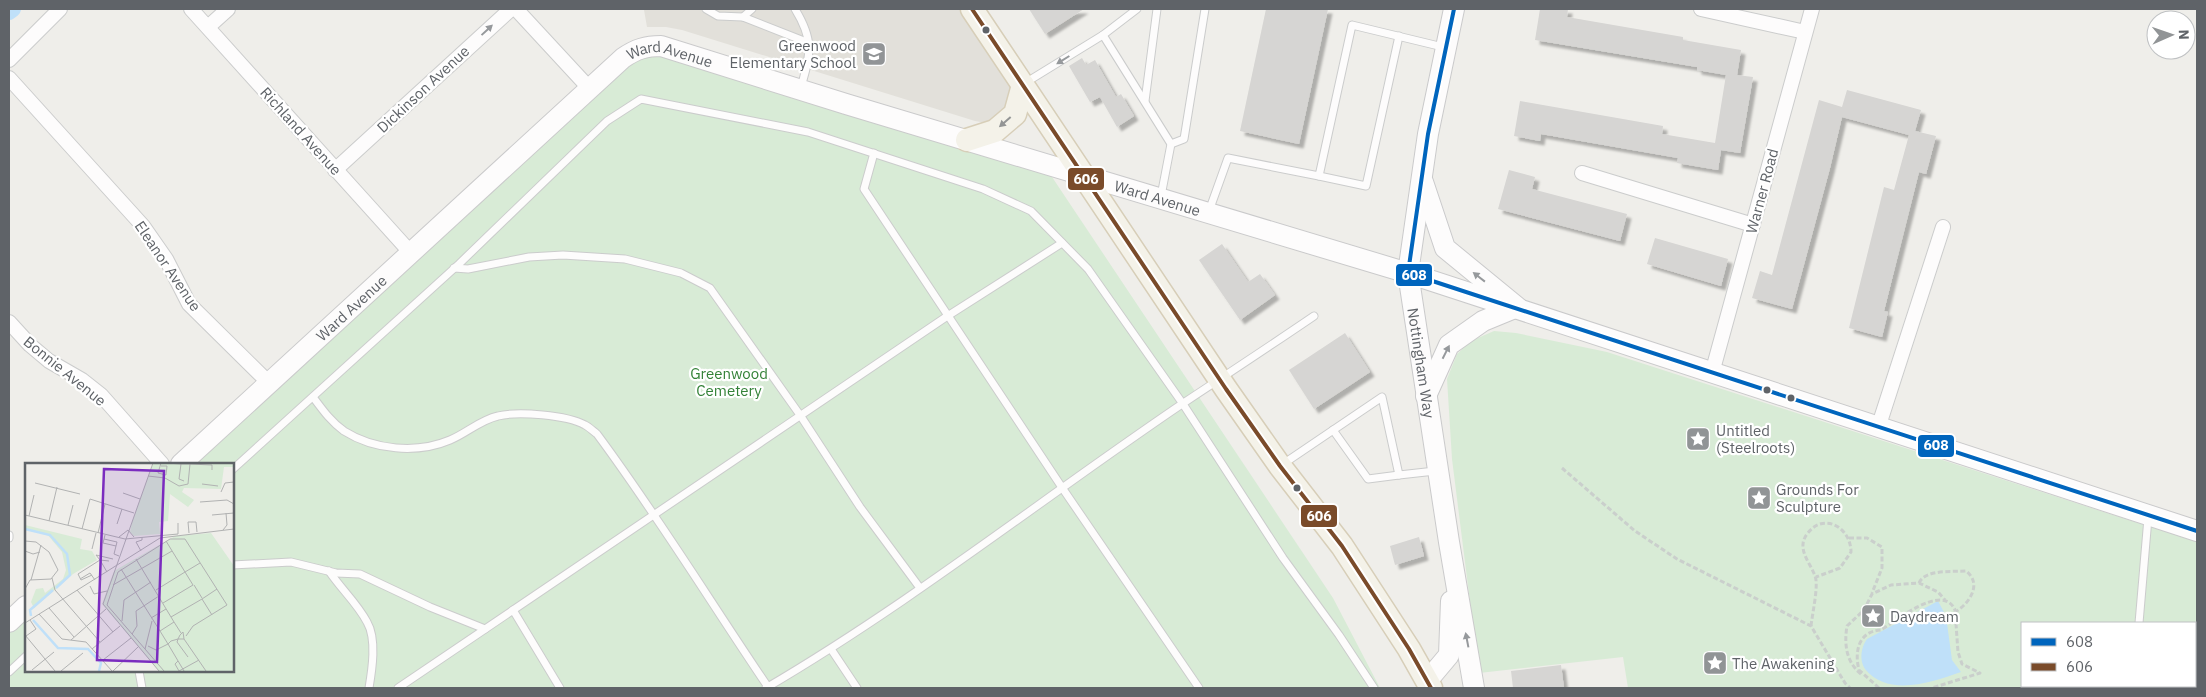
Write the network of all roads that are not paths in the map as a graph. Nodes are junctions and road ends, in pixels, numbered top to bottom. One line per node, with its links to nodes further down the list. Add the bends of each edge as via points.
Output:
1 (60, 9): 23 (street)
2 (191, 9): 17 (street, Richland Avenue)
3 (228, 9): 17 (street)
4 (511, 9): 32 (street, Dickinson Avenue, one-way to 4)
5 (516, 9): 26 (street)
6 (706, 9): 16 (lane, via 718,16)
7 (752, 9): 16 (lane)
8 (795, 9): 21 (lane, via 805,25)
9 (972, 9): 25 (main road)
10 (1137, 9): 19 (lane)
11 (1157, 9): 28 (lane)
12 (1205, 9): 30 (lane, via 1184,139)
13 (1454, 9): 22 (street, Nottingham Way)
14 (1701, 9): 18 (street)
15 (1812, 9): 18 (street, Warner Road)
16 (743, 16): 21 (lane)
17 (208, 27): 32 (street, Richland Avenue)
18 (1806, 32): 39 (street, Warner Road)
19 (1103, 34): 25 (lane, one-way to 25); 28 (lane)
20 (1399, 36): 22 (lane); 35 (lane, via 1366,186); 35 (lane, via 1352,25)
21 (810, 43): 27 (lane)
22 (1446, 48): 36 (street, Nottingham Way)
23 (9, 60)
24 (9, 78): 51 (street, Eleanor Avenue, via 143,226 166,259 189,304)
25 (1023, 84): 29 (main road, one-way to 29, via 1015,114 995,131); 33 (main road)
26 (590, 89): 27 (street, Ward Avenue, via 635,50 661,46); 42 (street, Ward Avenue)
27 (800, 90): 29 (street, Ward Avenue)
28 (1145, 102): 30 (lane)
29 (967, 140): 33 (street, Ward Avenue)
30 (1171, 144): 37 (lane)
31 (874, 153): 41 (lane, via 983,189 1031,211); 43 (lane, via 808,132 641,99 608,121); 46 (lane, via 864,189)
32 (335, 170): 42 (street, Richland Avenue)
33 (1082, 173): 37 (street, Ward Avenue); 50 (main road)
34 (1582, 173): 39 (street)
35 (1319, 176): 38 (lane, via 1228,158)
36 (1422, 179): 44 (street, Nottingham Way); 45 (street, one-way to 36, via 1445,248)
37 (1160, 197): 38 (street, Ward Avenue)
38 (1208, 212): 44 (street, Ward Avenue)
39 (1752, 225): 49 (street, Warner Road)
40 (1943, 227): 56 (street)
41 (1062, 242): 46 (lane); 54 (lane, via 1088,269)
42 (410, 253): 51 (street, Ward Avenue)
43 (454, 268): 53 (lane); 55 (lane, via 468,269 563,255 624,259 681,273 710,288)
44 (1408, 273): 45 (street, Ward Avenue); 52 (street, Nottingham Way)
45 (1518, 307): 49 (street, Ward Avenue); 52 (street, one-way to 45, via 1449,345 1483,321)
46 (947, 316): 55 (lane); 64 (lane)
47 (1314, 316): 50 (lane)
48 (9, 322): 58 (street, Bonnie Avenue, via 30,346 101,395)
49 (1712, 373): 56 (street, Ward Avenue)
50 (1220, 380): 54 (lane); 60 (main road)
51 (269, 383): 59 (street, Ward Avenue)
52 (1426, 396): 62 (street, Nottingham Way)
53 (312, 397): 61 (lane); 65 (lane, via 344,430 371,443 415,450 450,440 499,416 542,415 585,424 597,434)
54 (1183, 404): 64 (lane); 89 (lane, via 1283,558)
55 (800, 415): 65 (lane); 71 (lane, via 860,507)
56 (1878, 428): 66 (street, Ward Avenue)
57 (1333, 430): 60 (lane); 63 (lane, via 1368,479); 63 (lane, via 1382,397)
58 (161, 463)
59 (182, 463)
60 (1280, 466): 81 (main road, via 1342,546)
61 (234, 468)
62 (1438, 470): 63 (lane); 68 (street, Nottingham Way)
63 (1399, 475)
64 (1063, 490): 71 (lane); 88 (lane)
65 (655, 513): 73 (lane); 86 (lane, via 700,588)
66 (2149, 515): 67 (street, Ward Avenue); 75 (lane)
67 (2197, 531)
68 (1449, 542): 81 (street, via 1449,655); 90 (street, Nottingham Way, one-way to 68)
69 (234, 565): 70 (lane, via 291,562)
70 (329, 571): 76 (lane, via 360,574); 83 (lane, via 369,624 372,642)
71 (920, 588): 77 (lane)
72 (25, 607): 74 (street)
73 (513, 610): 76 (lane); 85 (lane)
74 (9, 622)
75 (2137, 622)
76 (485, 629): 84 (lane)
77 (831, 648): 86 (lane); 87 (lane)
78 (25, 657): 79 (lane)
79 (9, 672)
80 (139, 672): 82 (lane)
81 (1430, 684)
82 (142, 688)
83 (369, 688)
84 (398, 688)
85 (560, 688)
86 (767, 688)
87 (858, 688)
88 (1200, 688)
89 (1374, 688)
90 (1474, 688)

